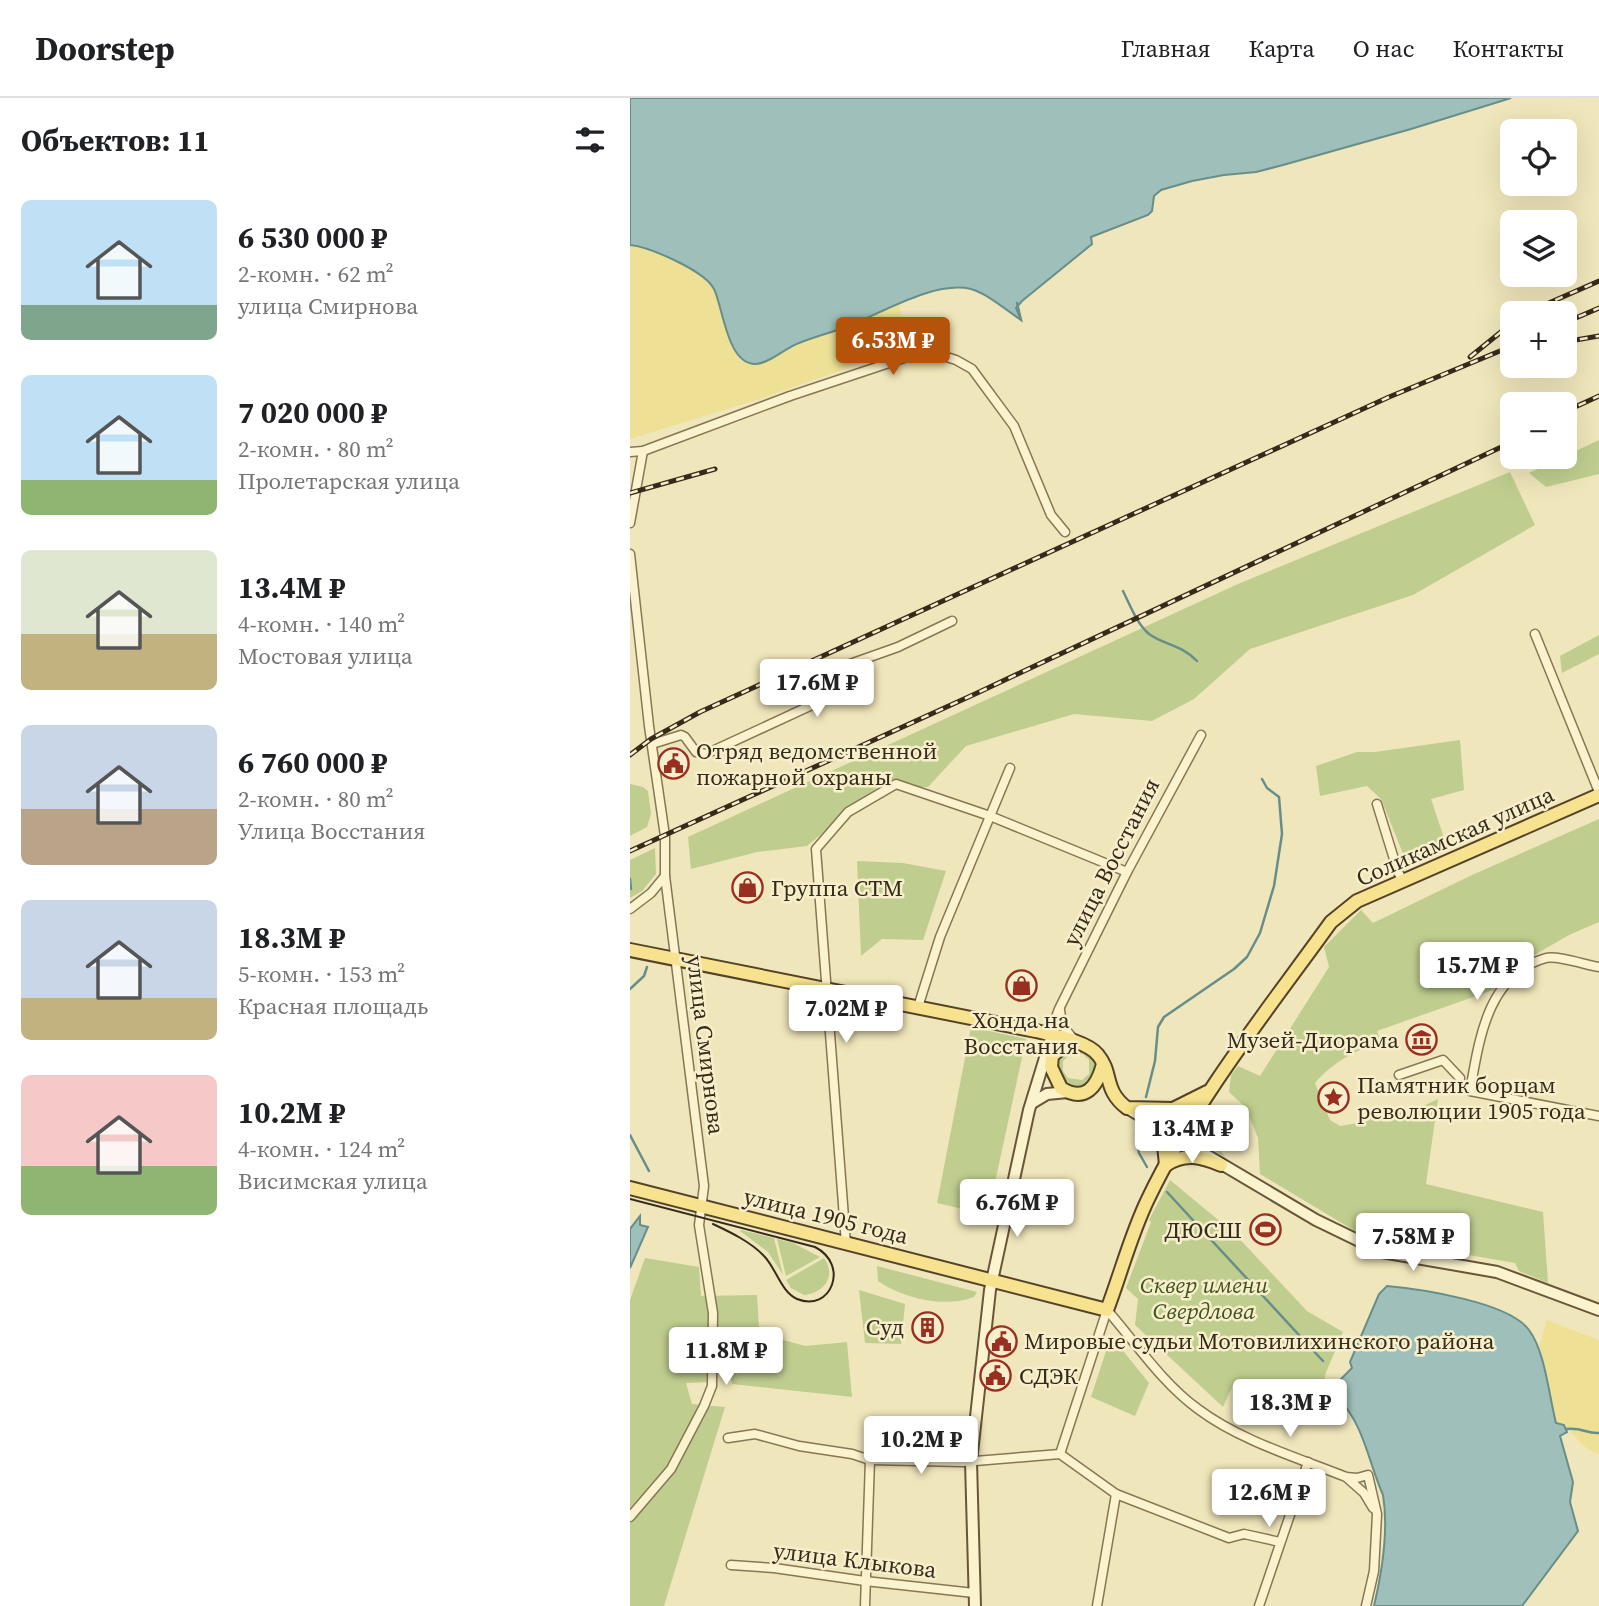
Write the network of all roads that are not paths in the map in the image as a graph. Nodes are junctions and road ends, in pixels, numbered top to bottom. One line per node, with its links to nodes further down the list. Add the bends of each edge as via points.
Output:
1 (643, 451): 2 (street); 3 (street); 4 (street, via 790,396 932,352 972,369 984,384 1014,426 1051,514)
2 (630, 452)
3 (630, 523)
4 (1065, 532)
5 (630, 554): 9 (street, улица Смирнова)
6 (952, 621): 9 (street, via 898,647 819,675 813,682 812,705 706,754 692,749 681,735)
7 (1535, 634): 11 (street)
8 (1201, 735): 14 (street, улица Восстания)
9 (652, 744): 15 (street, улица Смирнова, via 665,836)
10 (1010, 768): 13 (street)
11 (1599, 793): 16 (main road, Соликамская улица)
12 (1377, 804): 16 (street)
13 (990, 816): 14 (street); 21 (street, via 896,784 848,812 816,849); 22 (street, via 940,937)
14 (1127, 872): 23 (street, улица Восстания)
15 (665, 876): 17 (street); 19 (street, улица Смирнова)
16 (1403, 881): 32 (main road, Соликамская улица, via 1357,901 1331,922)
17 (630, 909)
18 (630, 950): 19 (main road)
19 (676, 958): 21 (main road); 41 (street, улица Смирнова, via 704,1186)
20 (1599, 967): 35 (street, via 1548,957 1506,983 1482,1028 1470,1091)
21 (828, 990): 22 (main road); 42 (street)
22 (918, 1007): 24 (main road)
23 (1059, 1009): 24 (street, улица Восстания); 25 (street, via 1062,1026)
24 (1052, 1035): 25 (main road); 26 (street, улица Восстания); 30 (street)
25 (1077, 1043): 26 (main road); 27 (main road, via 1091,1048)
26 (1052, 1056): 30 (street); 31 (main road, via 1056,1081)
27 (1103, 1064): 31 (main road, via 1099,1080 1090,1090); 34 (main road, via 1109,1087)
28 (1399, 1075): 29 (street, via 1443,1060)
29 (1460, 1078)
30 (1035, 1087): 33 (street)
31 (1068, 1092): 33 (street, via 1047,1094)
32 (1208, 1092): 34 (main road, Соликамская улица, via 1173,1109); 37 (main road, Соликамская улица)
33 (1030, 1107): 43 (street)
34 (1127, 1108): 36 (street)
35 (1599, 1116)
36 (1151, 1122): 37 (street); 38 (main road, via 1163,1138)
37 (1180, 1139): 38 (main road, Соликамская улица); 39 (street)
38 (1166, 1165): 39 (main road, via 1198,1156); 44 (main road, Соликамская улица, via 1145,1205)
39 (1221, 1165): 45 (street, via 1315,1220 1382,1251 1497,1272)
40 (630, 1188): 41 (main road, улица 1905 года)
41 (702, 1206): 42 (main road, улица 1905 года); 54 (street, улица Смирнова, via 699,1225 713,1313 712,1386 671,1469)
42 (846, 1244): 43 (main road, улица 1905 года)
43 (991, 1281): 44 (main road, улица 1905 года); 49 (street)
44 (1107, 1310): 47 (street, Соликамская улица); 50 (street, via 1168,1382 1212,1419)
45 (1599, 1310)
46 (728, 1438): 48 (street, via 755,1434)
47 (1060, 1454): 49 (street); 52 (street)
48 (870, 1460): 49 (street); 57 (street)
49 (971, 1462): 58 (street)
50 (1308, 1462): 51 (street); 55 (street)
51 (1346, 1476): 53 (street); 53 (street, via 1367,1475)
52 (1116, 1494): 55 (street, via 1229,1538 1244,1534); 61 (street)
53 (1377, 1514): 63 (street, via 1374,1571)
54 (630, 1517)
55 (1280, 1542): 62 (street)
56 (731, 1565): 57 (street, улица Клыкова)
57 (865, 1581): 58 (street, улица Клыкова); 59 (street)
58 (974, 1593): 60 (street)
59 (865, 1606)
60 (975, 1606)
61 (1097, 1606)
62 (1259, 1606)
63 (1366, 1606)

